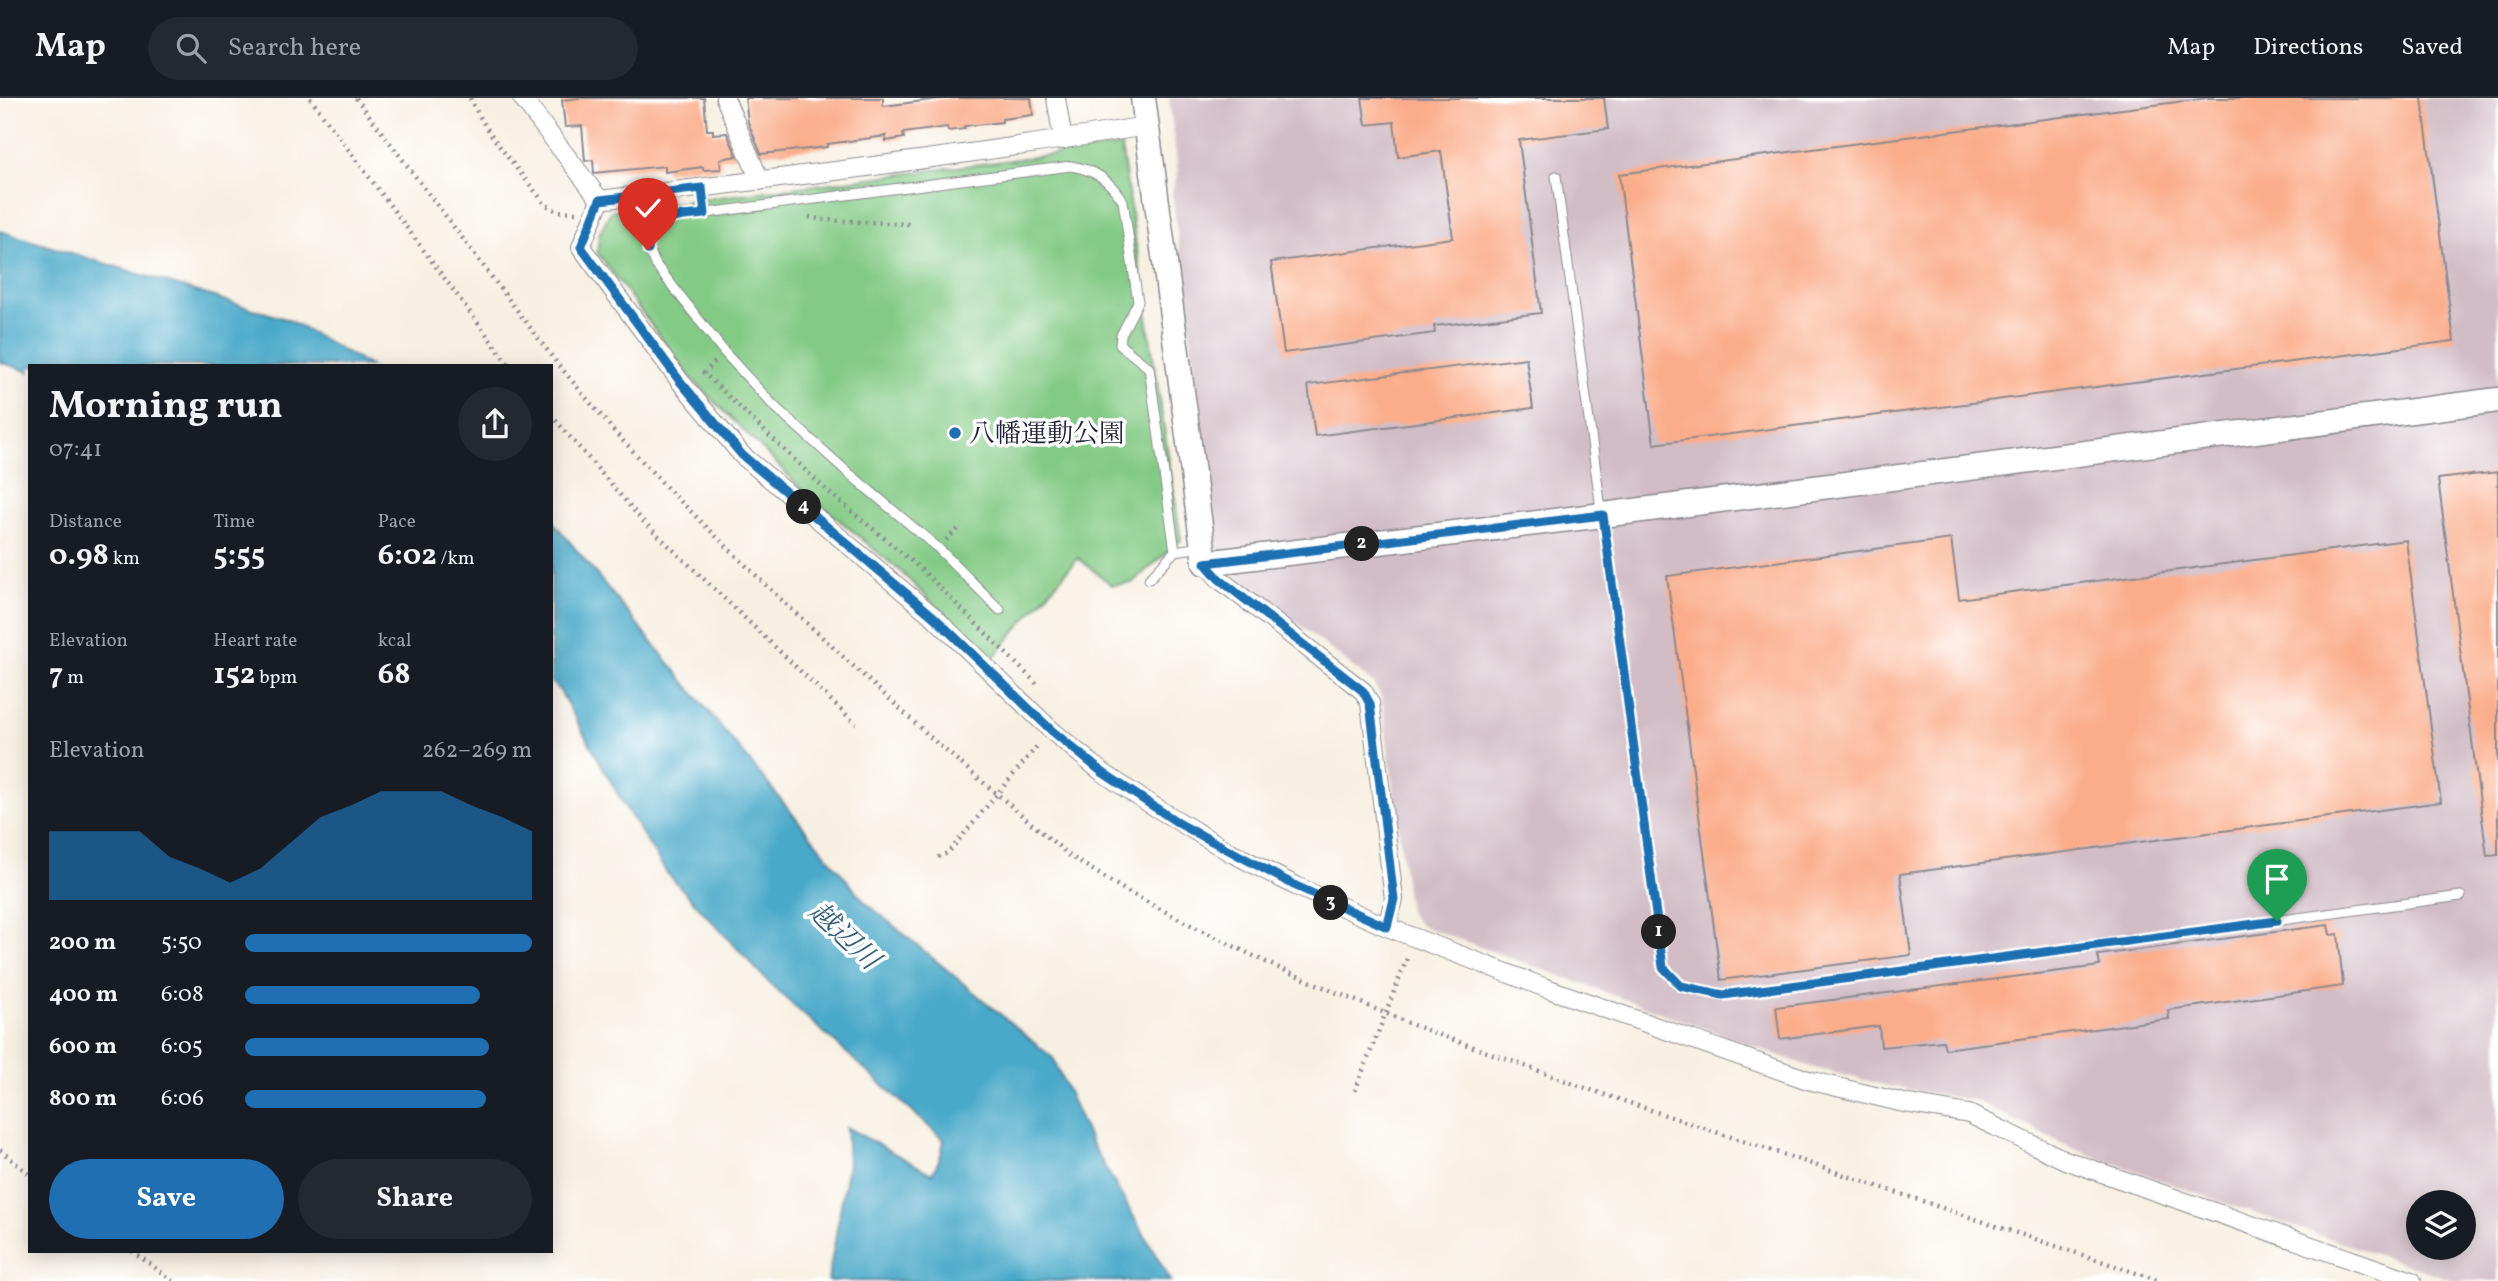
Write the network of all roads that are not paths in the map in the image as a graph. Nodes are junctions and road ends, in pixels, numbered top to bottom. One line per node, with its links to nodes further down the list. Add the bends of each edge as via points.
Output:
1 (522, 98): 10 (street)
2 (724, 98): 8 (street)
3 (1056, 98): 6 (street)
4 (1143, 98): 5 (street)
5 (1146, 126): 6 (street); 15 (street)
6 (1063, 140): 8 (street)
7 (1556, 176): 13 (lane)
8 (760, 181): 9 (street)
9 (702, 188): 10 (street); 11 (lane)
10 (597, 205): 19 (street, via 581,247 679,380 742,455 934,617 1051,730 1102,772 1228,851)
11 (705, 214): 14 (lane, via 1071,166 1102,177 1123,201 1138,302 1121,335 1121,345 1149,368); 17 (lane, via 668,218 654,228 648,250 656,265 725,354 773,405 938,548)
12 (2498, 400): 13 (street)
13 (1603, 515): 15 (street); 18 (lane, via 1663,967 1681,986 1723,995)
14 (1175, 551): 15 (lane); 16 (lane)
15 (1204, 555): 19 (street, via 1219,579 1363,691 1370,704 1394,899)
16 (1149, 579)
17 (1000, 610)
18 (2461, 896)
19 (1387, 927): 20 (street, via 1808,1080 1969,1114 2065,1160)
20 (2412, 1281)

